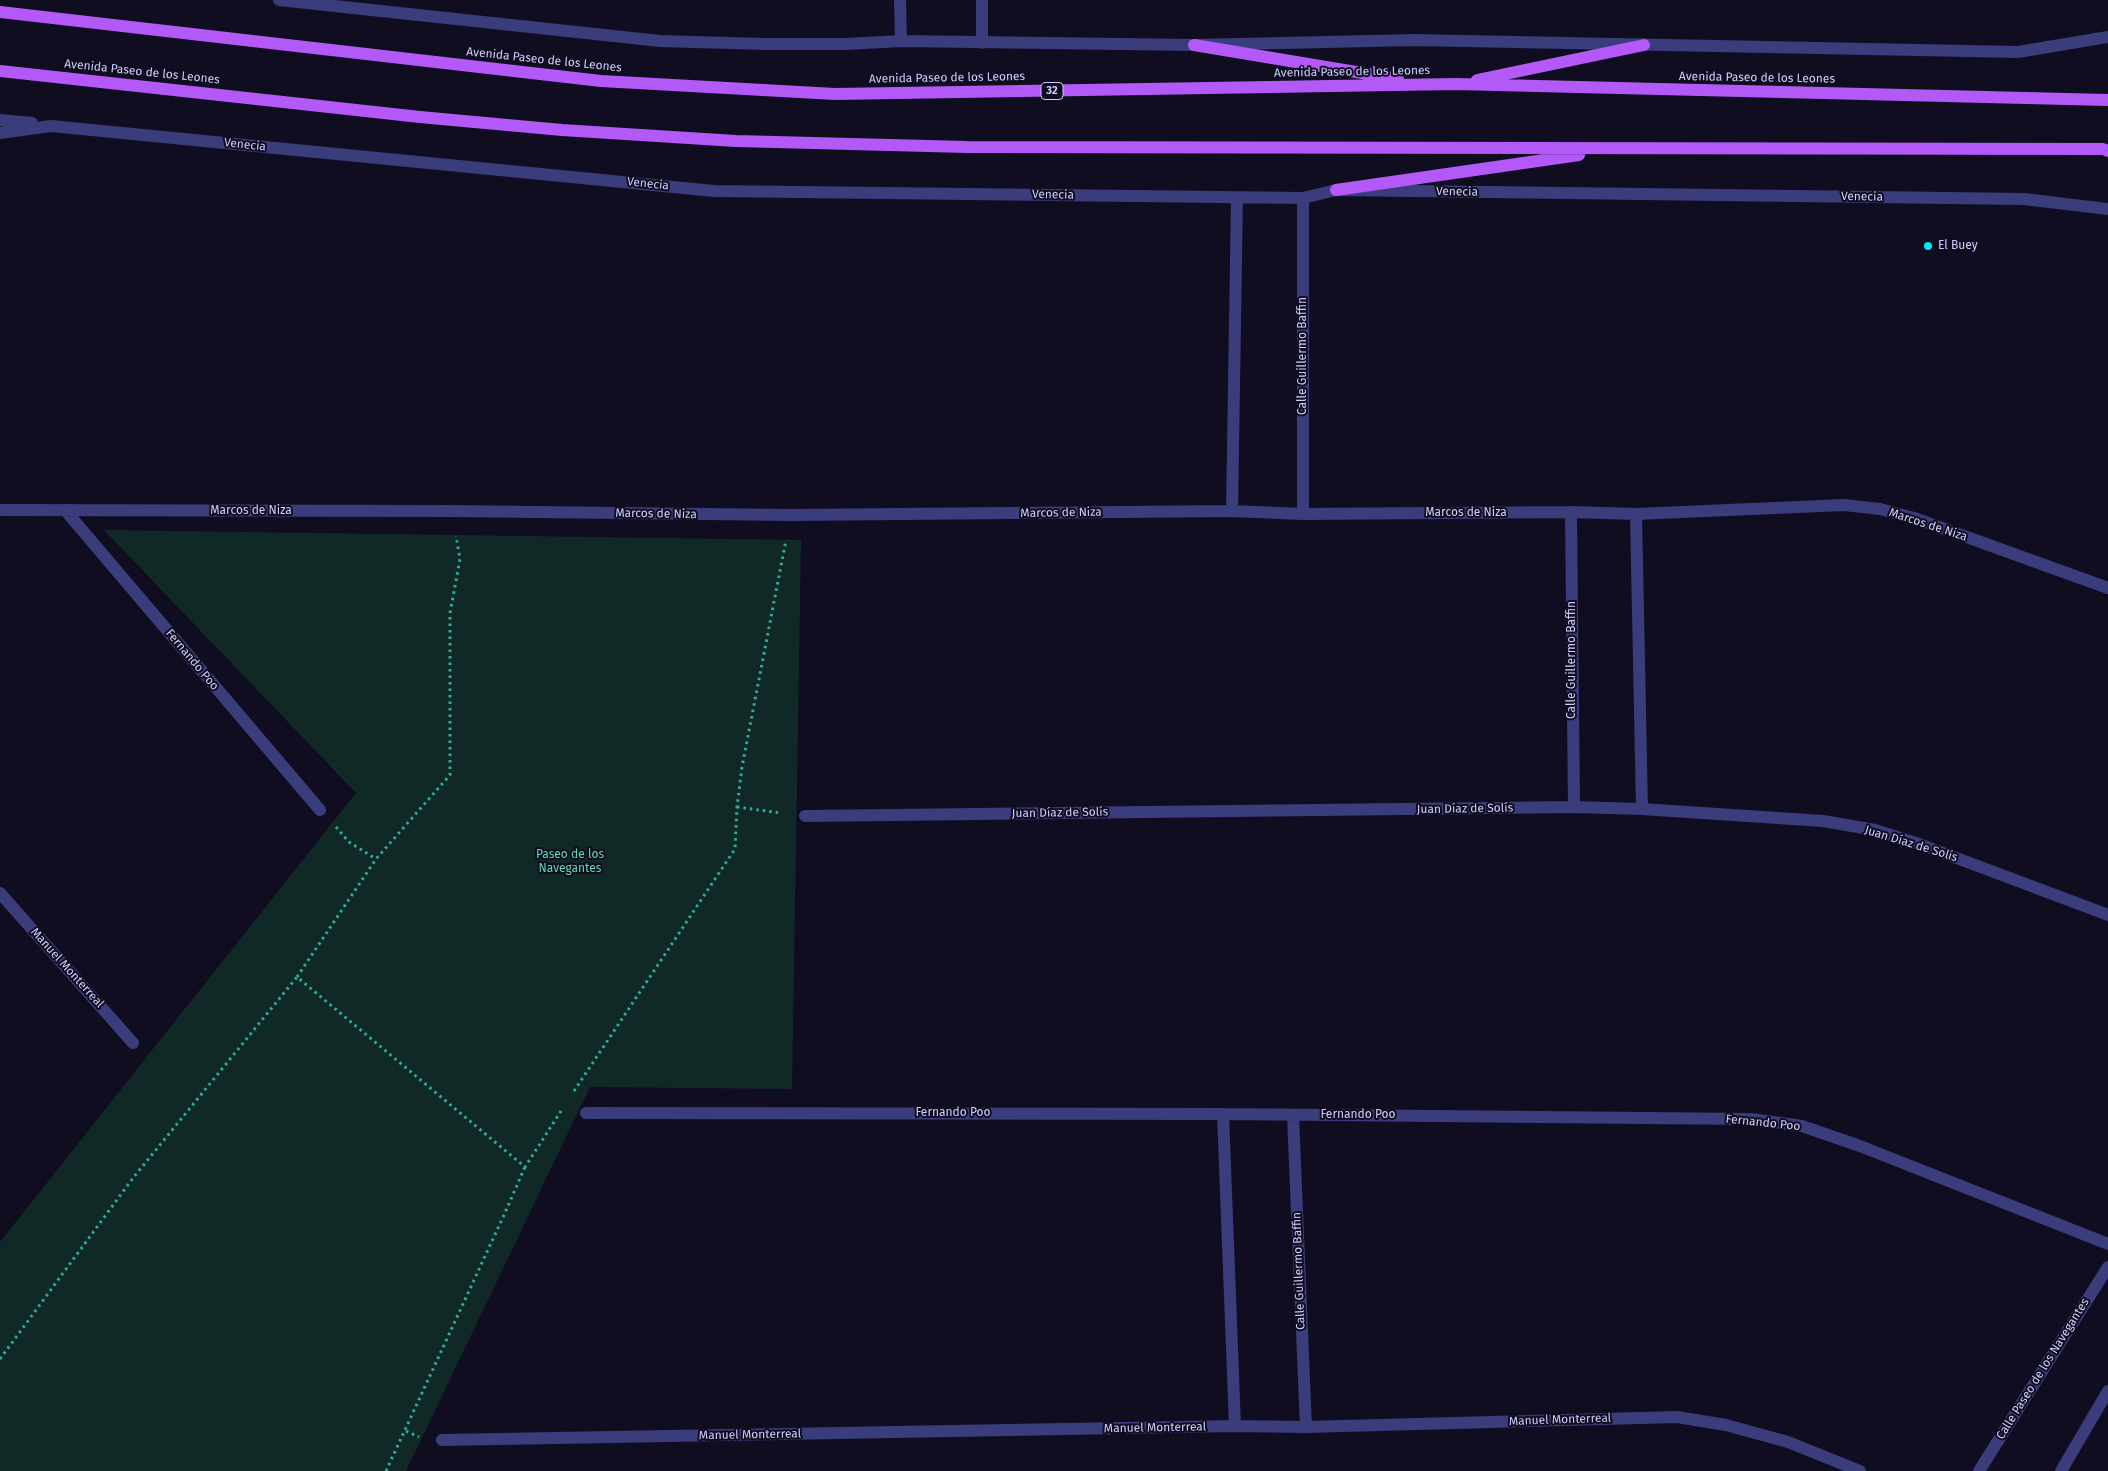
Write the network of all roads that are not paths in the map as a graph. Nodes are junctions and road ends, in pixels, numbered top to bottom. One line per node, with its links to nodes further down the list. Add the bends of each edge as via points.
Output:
1 (279, 0): 6 (street, via 660,40 765,44)
2 (900, 0): 6 (street)
3 (982, 0): 7 (street)
4 (0, 12): 12 (main road, Avenida Paseo de los Leones / 32, via 601,81 835,94)
5 (2108, 37): 9 (street, via 2018,52)
6 (901, 41): 7 (street)
7 (982, 43): 8 (street)
8 (1194, 45): 9 (street, via 1414,40); 12 (main road)
9 (1644, 45): 11 (main road)
10 (0, 71): 17 (main road, Avenida Paseo de los Leones, via 420,117 736,141 967,147)
11 (1456, 84): 12 (main road, Avenida Paseo de los Leones / 32); 13 (main road, Avenida Paseo de los Leones / 32)
12 (1430, 85)
13 (2108, 100)
14 (0, 120): 15 (street)
15 (51, 126): 16 (street, Venecia); 20 (street, Venecia, via 714,191)
16 (0, 133)
17 (1621, 148): 18 (main road, Avenida Paseo de los Leones); 19 (main road)
18 (2106, 150)
19 (1336, 190): 21 (street, Venecia); 22 (street, Venecia, via 2024,199)
20 (1237, 197): 21 (street, Venecia); 25 (street)
21 (1303, 198): 27 (street, Calle Guillermo Baffin)
22 (2108, 209)
23 (0, 510): 24 (street, Marcos de Niza)
24 (65, 510): 25 (street, Marcos de Niza, via 791,515); 32 (street, Fernando Poo)
25 (1232, 511): 27 (street, Marcos de Niza)
26 (1571, 512): 27 (street, Marcos de Niza); 28 (street, Marcos de Niza); 30 (street, Calle Guillermo Baffin)
27 (1303, 514)
28 (1636, 514): 29 (street, Marcos de Niza, via 1844,505 1880,509 1914,518); 31 (street)
29 (2108, 588)
30 (1574, 807): 31 (street, Juan Díaz de Solís); 33 (street, Juan Díaz de Solís)
31 (1642, 809): 35 (street, Juan Díaz de Solís, via 1823,821 1875,830)
32 (320, 810)
33 (805, 816)
34 (0, 893): 36 (street, Manuel Monterreal)
35 (2108, 915)
36 (133, 1043)
37 (586, 1113): 38 (street, Fernando Poo)
38 (1223, 1114): 39 (street, Fernando Poo); 43 (street)
39 (1292, 1114): 40 (street, Fernando Poo, via 1688,1117 1751,1119 1802,1126); 44 (street, Calle Guillermo Baffin)
40 (2108, 1244)
41 (2108, 1268): 47 (street, Calle Paseo de los Navegantes)
42 (2108, 1391): 48 (street)
43 (1235, 1426): 44 (street, Manuel Monterreal); 45 (street, Manuel Monterreal)
44 (1306, 1427): 46 (street, Manuel Monterreal, via 1677,1417 1726,1425 1788,1442)
45 (442, 1440)
46 (1860, 1471)
47 (1979, 1471)
48 (2060, 1471)

